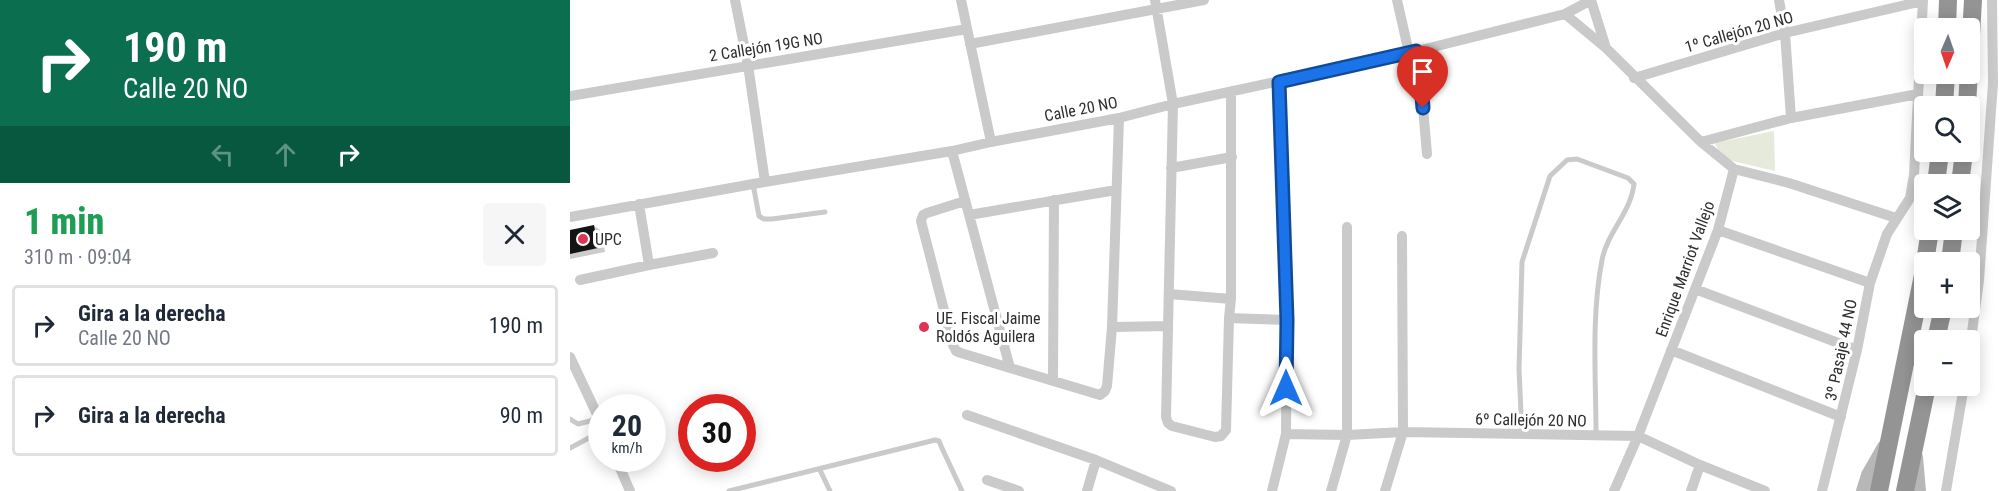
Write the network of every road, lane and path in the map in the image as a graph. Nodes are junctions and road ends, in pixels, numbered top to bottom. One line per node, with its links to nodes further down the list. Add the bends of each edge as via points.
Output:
1 (735, 0): 19 (street)
2 (962, 0): 14 (street)
3 (1204, 0): 11 (street)
4 (1397, 0): 18 (street)
5 (1591, 0): 12 (street, Calle 20 NO); 17 (street)
6 (1779, 0): 15 (street)
7 (1948, 0): 13 (highway)
8 (1973, 0): 26 (highway)
9 (1992, 0): 22 (street)
10 (1923, 1): 15 (street, 1º Callejón 20 NO); 24 (street, 3º Pasaje 44 NO)
11 (1155, 5): 16 (street); 28 (street)
12 (1564, 14): 17 (street); 18 (street, Calle 20 NO)
13 (1947, 18)
14 (967, 29): 16 (street); 19 (street, 2 Callejón 19G NO)
15 (1785, 33): 20 (street, 1º Callejón 20 NO); 30 (street)
16 (970, 44): 31 (street)
17 (1606, 48): 20 (street)
18 (1413, 52): 21 (street, Calle 20 NO); 34 (street, via 1419,61)
19 (748, 64): 25 (street, 2 Callejón 19G NO); 38 (street)
20 (1634, 78): 32 (street)
21 (1279, 82): 23 (street, Calle 20 NO); 60 (street)
22 (1996, 84): 27 (street)
23 (1231, 92): 28 (street, Calle 20 NO); 35 (street)
24 (1918, 94): 30 (street); 47 (street, 3º Pasaje 44 NO, via 1910,198)
25 (570, 96)
26 (1968, 96)
27 (1996, 101): 63 (street)
28 (1173, 104): 29 (street, Calle 20 NO); 36 (street)
29 (1119, 118): 31 (street, Calle 20 NO); 40 (street)
30 (1791, 118): 32 (street)
31 (991, 142): 33 (street, Calle 20 NO)
32 (1701, 142): 37 (street)
33 (952, 151): 38 (street, Calle 20 NO); 42 (street)
34 (1427, 154)
35 (1232, 157): 36 (street); 57 (street)
36 (1171, 168): 56 (street)
37 (1734, 169): 47 (street); 49 (street, Enrique Marriot Vallejo)
38 (765, 182): 39 (street, Calle 20 NO)
39 (753, 184): 43 (street, Calle 20 NO); 44 (lane, via 759,216 764,219)
40 (1116, 190): 41 (street); 62 (street)
41 (1054, 200): 45 (street); 68 (street)
42 (965, 201): 45 (street); 67 (street, via 927,213 921,221 953,345 956,351)
43 (639, 204): 46 (street, Calle 20 NO); 52 (street)
44 (825, 212)
45 (969, 215): 67 (street)
46 (570, 217)
47 (1896, 218): 54 (street, 3º Pasaje 44 NO)
48 (1347, 227): 78 (street)
49 (1718, 230): 54 (street); 55 (street, Enrique Marriot Vallejo)
50 (1402, 236): 76 (street)
51 (713, 253): 52 (street)
52 (649, 265): 53 (street)
53 (579, 280)
54 (1870, 283): 65 (street, 3º Pasaje 44 NO)
55 (1695, 289): 64 (street, Enrique Marriot Vallejo); 65 (street)
56 (1169, 294): 57 (street); 61 (street)
57 (1231, 299): 58 (street)
58 (1228, 318): 60 (street); 61 (street, via 1226,430 1215,437 1168,423)
59 (1914, 318): 80 (highway)
60 (1287, 320): 77 (street)
61 (1168, 326): 62 (street)
62 (1112, 327): 68 (street, via 1105,391 1100,395)
63 (1972, 330)
64 (1671, 350): 73 (street); 82 (street, Enrique Marriot Vallejo)
65 (1857, 350): 73 (street, 3º Pasaje 44 NO)
66 (570, 357): 71 (street)
67 (1010, 368): 68 (street)
68 (1053, 380)
69 (1925, 396): 84 (highway)
70 (1962, 396): 110 (street)
71 (588, 397)
72 (967, 415): 86 (street)
73 (1841, 417): 105 (street, 3º Pasaje 44 NO)
74 (570, 419): 75 (lane, via 578,424)
75 (588, 422)
76 (1403, 432): 78 (street, 6º Callejón 20 NO); 79 (street, 6º Callejón 20 NO); 102 (street)
77 (1286, 434): 78 (street, 6º Callejón 20 NO); 100 (street)
78 (1347, 435): 101 (street)
79 (1522, 435): 81 (street, 6º Callejón 20 NO); 81 (lane, via 1522,262 1550,177 1567,160 1577,159 1628,178 1634,184 1602,258 1594,344)
80 (1891, 435): 106 (main road); 107 (highway)
81 (1596, 436): 82 (street, 6º Callejón 20 NO)
82 (1638, 436): 87 (street, 6º Callejón 20 NO); 103 (street, Enrique Marriot Vallejo)
83 (588, 438): 85 (lane)
84 (1915, 447): 108 (highway); 109 (main road)
85 (570, 448)
86 (1096, 460): 91 (street); 98 (street)
87 (1700, 465): 92 (street, 6º Callejón 20 NO); 104 (street)
88 (820, 470): 94 (lane); 95 (lane); 96 (lane, via 935,440 939,441)
89 (622, 472): 93 (street)
90 (987, 480): 97 (street)
91 (1149, 487): 99 (street)
92 (1761, 490)
93 (630, 491)
94 (729, 491)
95 (830, 491)
96 (962, 491)
97 (1019, 491)
98 (1087, 491)
99 (1171, 491)
100 (1272, 491)
101 (1331, 491)
102 (1384, 491)
103 (1614, 491)
104 (1691, 491)
105 (1822, 491)
106 (1863, 491)
107 (1880, 491)
108 (1905, 491)
109 (1919, 491)
110 (1946, 491)

